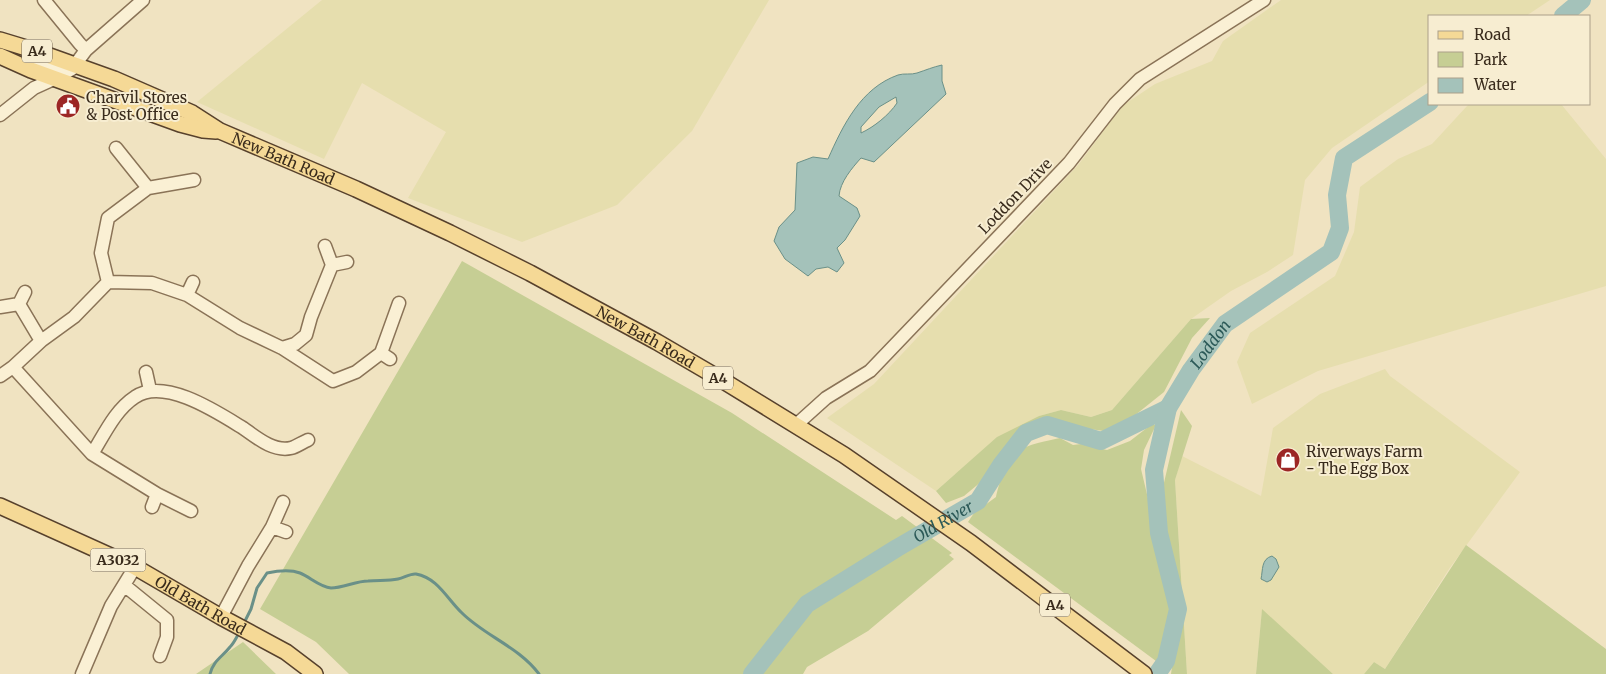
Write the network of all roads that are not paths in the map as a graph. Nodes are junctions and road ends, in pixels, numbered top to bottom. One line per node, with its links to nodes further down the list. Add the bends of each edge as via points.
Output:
1 (44, 0): 5 (street)
2 (143, 0): 5 (street)
3 (1264, 0): 32 (street, Loddon Drive, via 1140,79 1115,104 1069,163 870,371 826,398)
4 (0, 40): 7 (main road, New Bath Road / A4)
5 (86, 50): 7 (street)
6 (6, 58): 7 (street, via 46,68); 8 (main road, New Bath Road / A4)
7 (74, 64): 9 (street, via 72,69); 12 (main road, New Bath Road / A4, via 192,113)
8 (31, 70): 9 (main road, New Bath Road / A4); 10 (street)
9 (56, 78): 10 (street); 12 (main road, New Bath Road / A4, via 180,124)
10 (34, 88): 11 (street)
11 (0, 115)
12 (220, 131): 32 (main road, New Bath Road / A4, via 356,189 530,273 685,358)
13 (116, 148): 15 (street)
14 (194, 180): 15 (street)
15 (148, 188): 19 (street, via 108,218 101,253)
16 (325, 246): 18 (street)
17 (347, 262): 18 (street)
18 (332, 265): 27 (street, via 306,335 295,344)
19 (108, 282): 22 (street, via 152,283); 26 (street, via 74,316)
20 (193, 282): 22 (street)
21 (25, 292): 24 (street)
22 (187, 295): 27 (street, via 240,328)
23 (399, 303): 27 (street, via 386,356 334,381)
24 (18, 304): 25 (street); 26 (street)
25 (0, 307)
26 (41, 341): 28 (street)
27 (282, 348)
28 (13, 367): 30 (street); 34 (street)
29 (146, 372): 31 (street)
30 (0, 376)
31 (150, 390): 33 (street, via 171,392 212,409 236,431 271,447 290,448); 34 (street, via 135,396 120,410)
32 (796, 425): 46 (main road, New Bath Road / A4, via 971,543)
33 (308, 440)
34 (92, 454): 35 (street)
35 (156, 494): 38 (street); 39 (street)
36 (283, 502): 40 (street)
37 (0, 506): 42 (main road, Old Bath Road / A3032)
38 (152, 507)
39 (191, 511)
40 (272, 527): 41 (street); 44 (street, via 248,566)
41 (286, 532)
42 (135, 567): 43 (street); 44 (main road, Old Bath Road / A3032)
43 (124, 585): 45 (street, via 167,620 167,637); 47 (street, via 111,606)
44 (226, 620): 48 (main road, Old Bath Road / A3032, via 286,652)
45 (160, 656)
46 (1141, 671)
47 (82, 674)
48 (315, 674)

